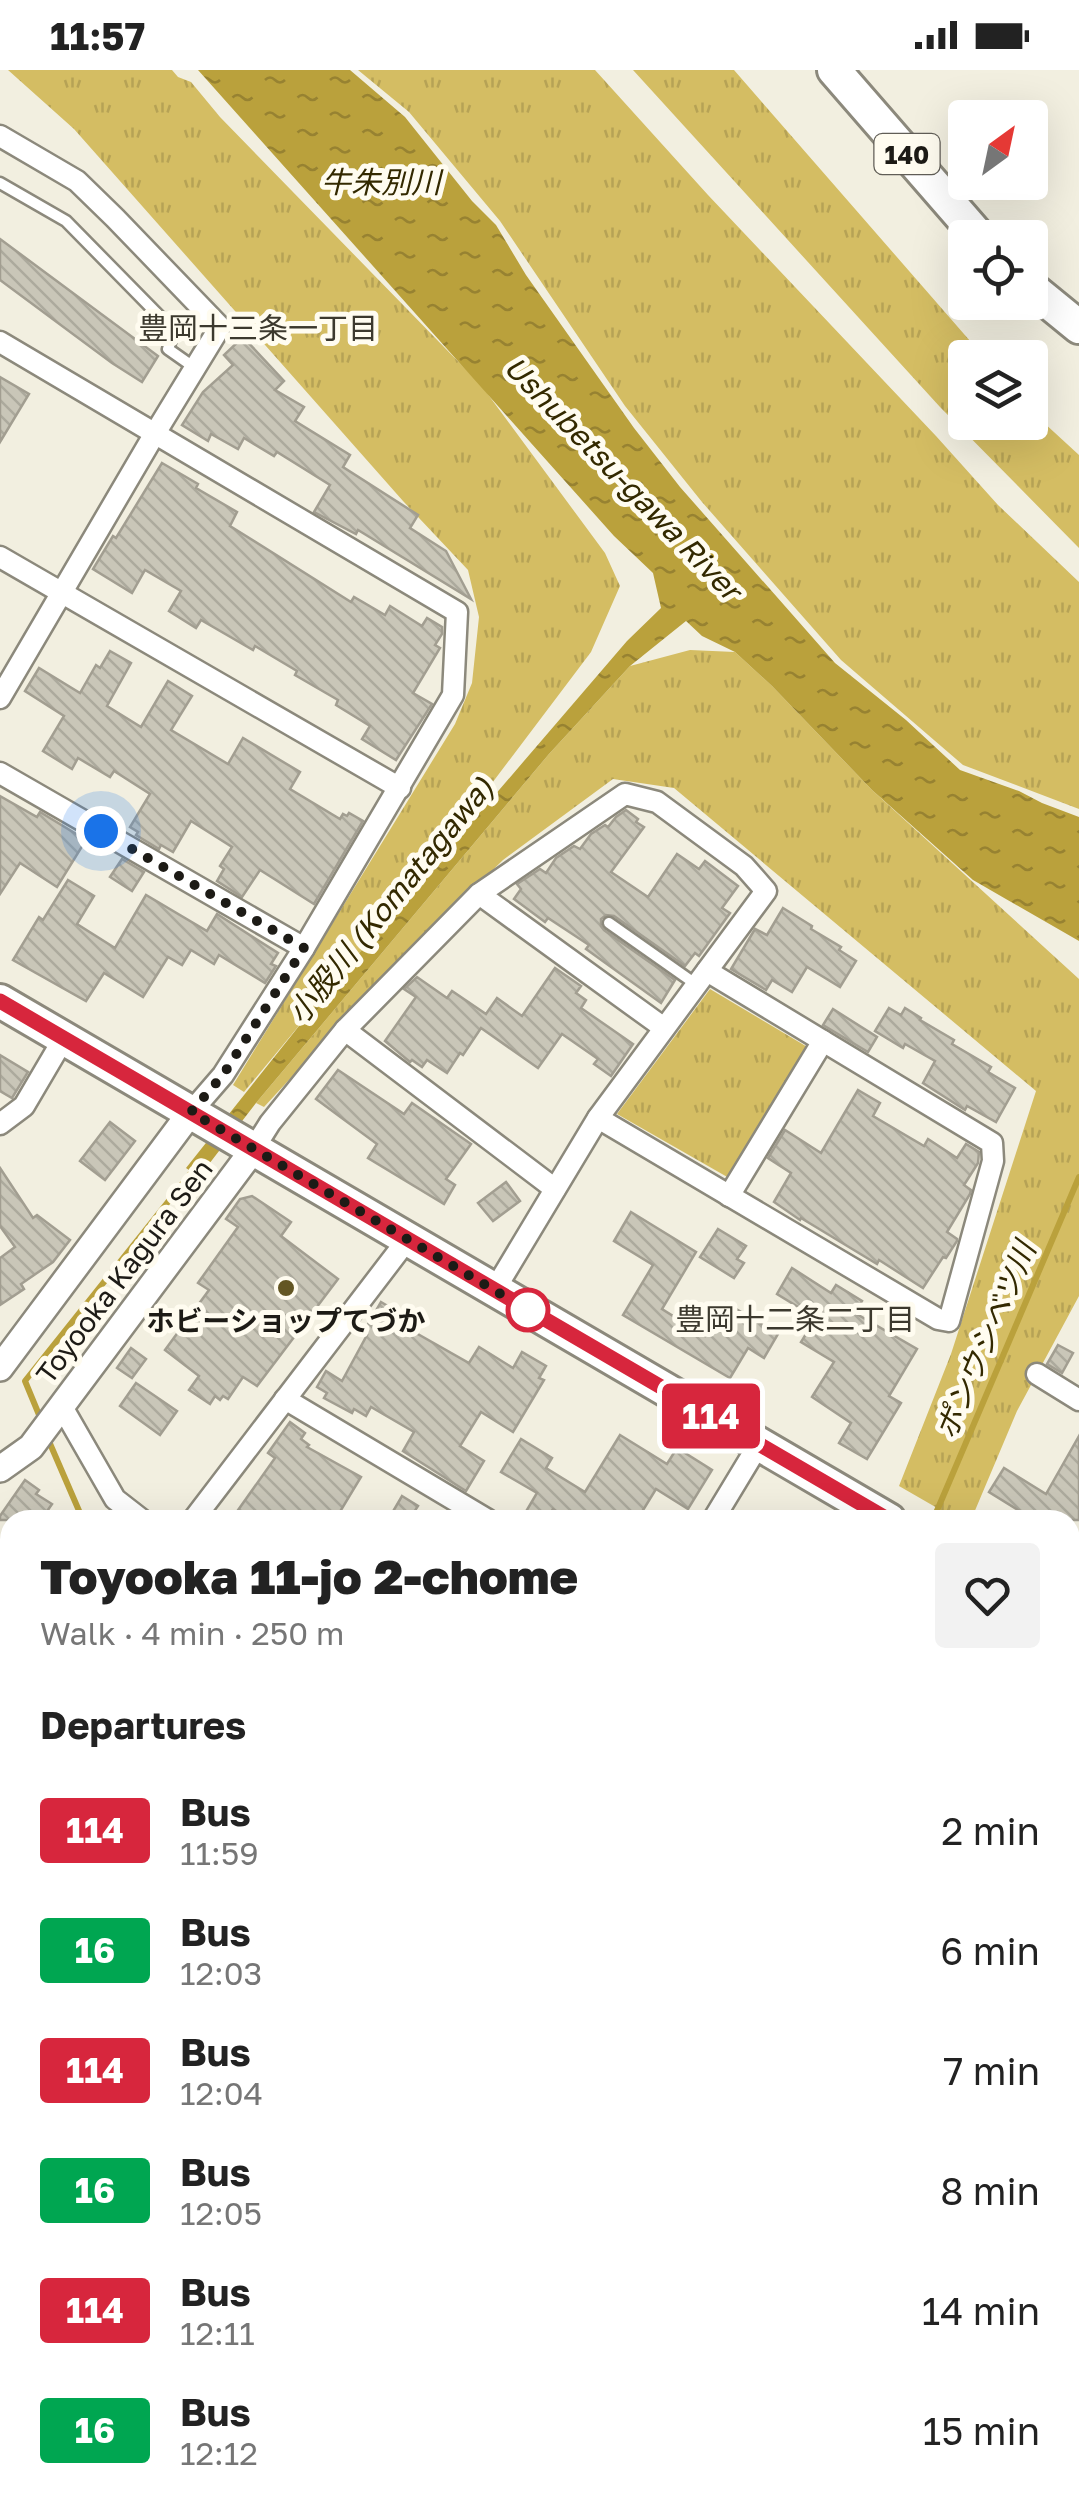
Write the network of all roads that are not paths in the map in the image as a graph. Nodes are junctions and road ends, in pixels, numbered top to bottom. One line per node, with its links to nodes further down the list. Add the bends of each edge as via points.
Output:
1 (834, 70): 4 (main road, 140)
2 (0, 136): 8 (street, via 77,181 220,328)
3 (0, 183): 8 (lane, via 66,221 174,331 168,348)
4 (964, 220)
5 (1048, 302): 6 (main road)
6 (1079, 327)
7 (0, 342): 9 (street)
8 (195, 368): 9 (street)
9 (154, 434): 11 (street); 14 (street, via 457,612 454,694)
10 (0, 557): 11 (street)
11 (61, 592): 12 (street); 14 (street)
12 (0, 698)
13 (0, 773): 17 (street)
14 (400, 788): 17 (street)
15 (479, 894): 18 (street, via 625,794 657,802 744,866 766,891); 20 (street); 21 (street)
16 (609, 923): 18 (lane)
17 (304, 948): 24 (street)
18 (702, 978): 20 (street); 23 (street)
19 (0, 1001): 22 (main road)
20 (664, 1028): 25 (street)
21 (345, 1030): 27 (street); 28 (street)
22 (64, 1038): 24 (main road); 26 (street, via 24,1106)
23 (823, 1041): 29 (street); 29 (street, via 992,1143 993,1162 949,1321)
24 (198, 1116): 27 (main road); 32 (street, Toyooka Kagura Sen)
25 (598, 1118): 28 (street); 29 (street)
26 (0, 1124)
27 (246, 1146): 30 (main road); 36 (street, Toyooka Kagura Sen)
28 (554, 1189): 31 (street)
29 (729, 1196)
30 (407, 1240): 31 (main road); 34 (street)
31 (494, 1291): 37 (main road)
32 (2, 1362)
33 (1037, 1374): 35 (street)
34 (285, 1399): 40 (street); 41 (street)
35 (1079, 1400)
36 (56, 1413): 38 (street, Toyooka Kagura Sen, via 32,1447); 39 (street)
37 (759, 1444): 42 (street); 43 (main road)
38 (0, 1468)
39 (129, 1510)
40 (201, 1510)
41 (471, 1510)
42 (720, 1510)
43 (872, 1510)

